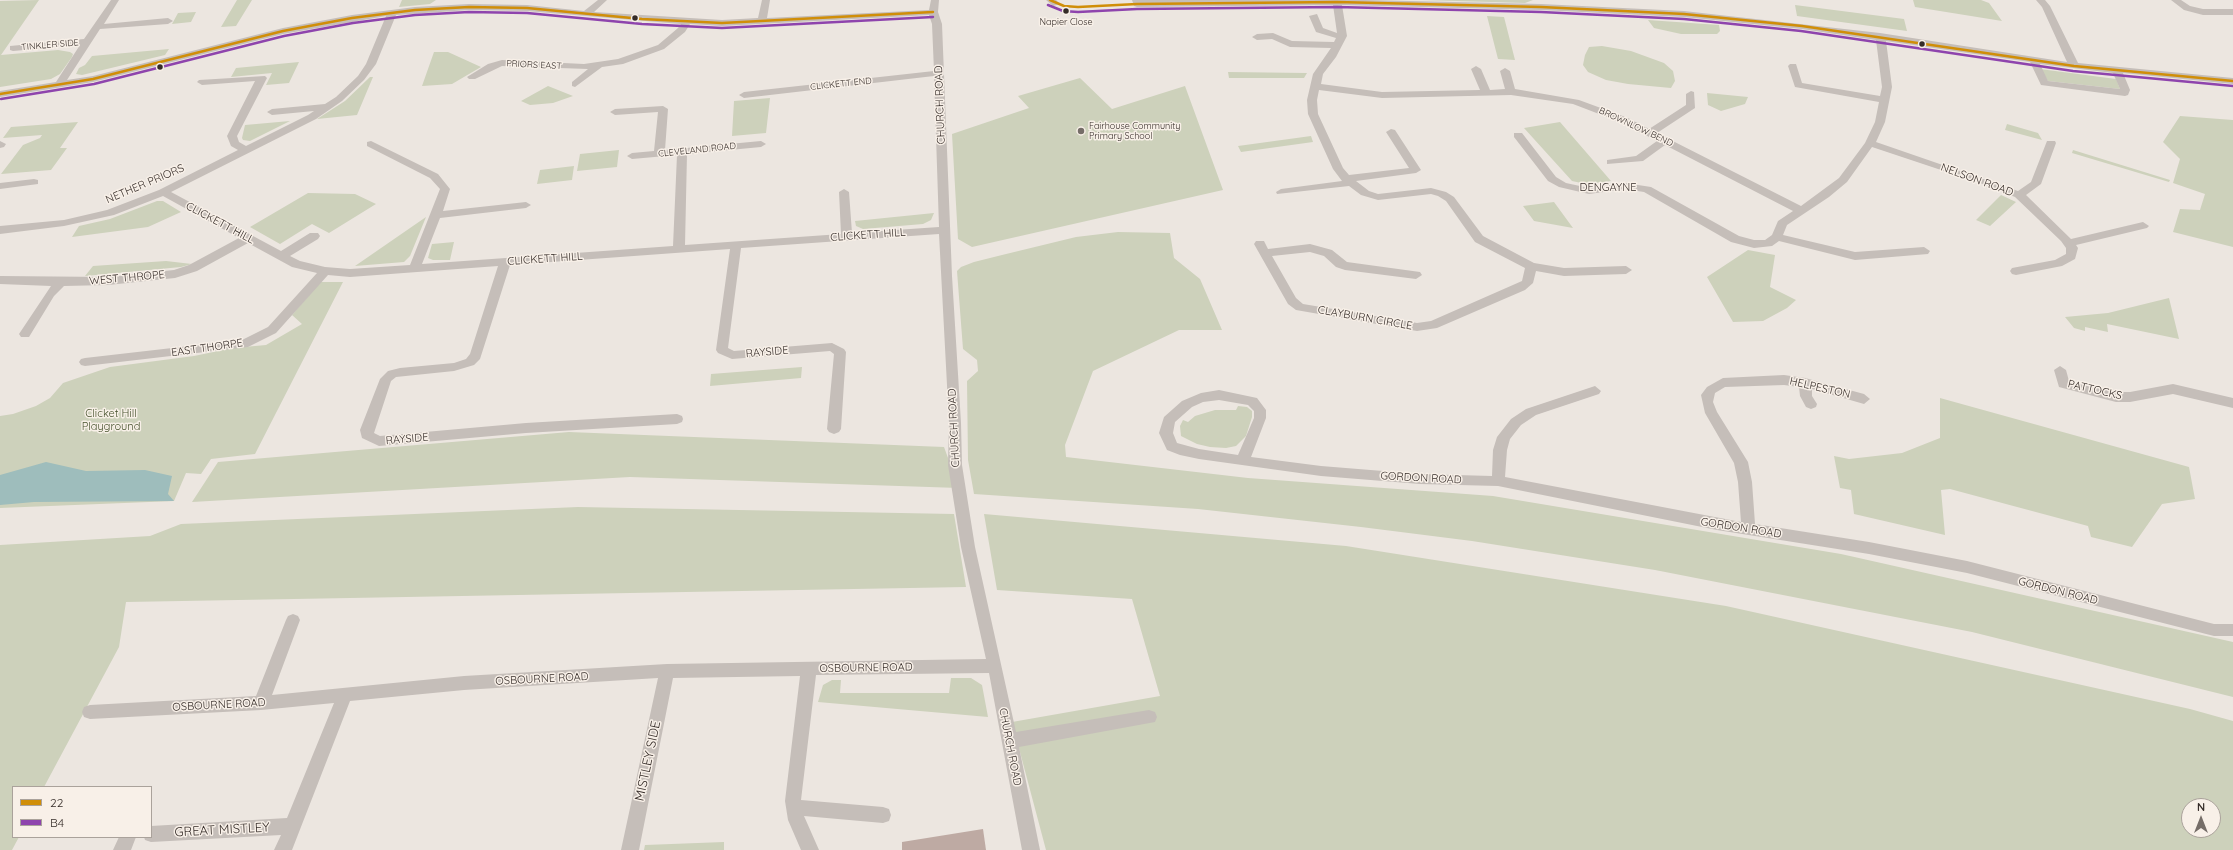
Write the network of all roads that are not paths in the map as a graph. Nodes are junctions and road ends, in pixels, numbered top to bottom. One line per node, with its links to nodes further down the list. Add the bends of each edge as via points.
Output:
1 (116, 0): 23 (street, TINKLER SIDE)
2 (518, 0): 13 (street)
3 (602, 0): 17 (street)
4 (766, 0): 20 (street)
5 (935, 0): 14 (street, CHURCH ROAD)
6 (2040, 0): 33 (street, via 2046,6)
7 (2175, 0): 15 (street, via 2187,8 2203,12)
8 (1276, 1): 9 (street); 10 (street)
9 (1136, 2)
10 (1337, 2): 12 (street); 27 (street, via 1342,28)
11 (442, 4): 13 (street); 16 (street)
12 (1540, 4): 25 (street, via 1698,16)
13 (508, 7): 17 (street)
14 (933, 12): 20 (street); 37 (street, CHURCH ROAD)
15 (2233, 12)
16 (392, 13): 24 (street, via 333,21); 50 (street, NETHER PRIORS, via 371,64 351,89)
17 (587, 13): 21 (street)
18 (1314, 16): 27 (street, via 1319,30)
19 (168, 21): 23 (street)
20 (762, 21): 21 (street)
21 (686, 23): 31 (street, PRIORS EAST, via 675,36 652,52)
22 (268, 24): 24 (street)
23 (96, 27): 28 (street, TINKLER SIDE)
24 (266, 35): 42 (street, via 125,72)
25 (1880, 36): 30 (street); 49 (street, via 1886,70)
26 (1257, 37): 27 (street, via 1273,36 1290,44)
27 (1339, 41): 43 (street, via 1318,74)
28 (87, 42): 29 (street, TINKLER SIDE); 42 (street, TINKLER SIDE)
29 (13, 48)
30 (2034, 61): 33 (street); 36 (street, via 2044,83 2124,93)
31 (598, 66): 38 (street, PRIORS EAST, via 502,63); 41 (street, PRIORS EAST)
32 (1793, 66): 49 (street, via 1798,85)
33 (2074, 66): 36 (street)
34 (1476, 68): 44 (street)
35 (1505, 71): 45 (street)
36 (2117, 71): 39 (street)
37 (939, 73): 48 (street, CLICKETT END); 78 (street, CHURCH ROAD)
38 (472, 77)
39 (2233, 81)
40 (202, 82): 61 (street, via 262,78 232,136 235,144)
41 (575, 84)
42 (59, 85): 46 (street)
43 (1315, 85): 44 (street, BROWNLOW BEND, via 1382,95); 66 (street, via 1312,114 1338,169)
44 (1486, 92): 45 (street, BROWNLOW BEND)
45 (1511, 92): 54 (street, BROWNLOW BEND, via 1574,102 1608,113)
46 (0, 94)
47 (1691, 94): 54 (street, via 1691,106)
48 (744, 95)
49 (1885, 100): 57 (street, via 1880,122)
50 (328, 106): 51 (street); 61 (street, NETHER PRIORS, via 312,117)
51 (272, 112)
52 (615, 112): 63 (street, via 663,109)
53 (1391, 132): 66 (street, via 1416,170)
54 (1650, 132): 56 (street, BROWNLOW BEND)
55 (1518, 135): 81 (street, DENGAYNE, via 1552,179 1563,185 1589,191 1625,186 1646,189 1741,241 1760,244)
56 (1665, 140): 65 (street, via 1639,159); 74 (street, BROWNLOW BEND)
57 (1870, 143): 72 (street, NELSON ROAD); 74 (street, via 1843,180)
58 (2051, 143): 72 (street, via 2036,184)
59 (371, 144): 75 (street, via 441,182 445,189)
60 (761, 144): 62 (street, CLEVELAND ROAD)
61 (246, 150): 69 (street, NETHER PRIORS)
62 (682, 152): 63 (street, CLEVELAND ROAD); 85 (street)
63 (659, 154): 64 (street, CLEVELAND ROAD)
64 (632, 156)
65 (1611, 162)
66 (1349, 181): 71 (street); 89 (street, via 1365,193 1378,197 1431,191 1442,194 1450,199 1479,239)
67 (34, 182): 68 (street)
68 (0, 186)
69 (163, 192): 77 (street, NETHER PRIORS, via 125,208 89,218); 82 (street, CLICKETT HILL)
70 (844, 192): 80 (street)
71 (1281, 192)
72 (2019, 195): 83 (street, NELSON ROAD)
73 (526, 205): 75 (street)
74 (1801, 210): 81 (street, via 1782,223)
75 (436, 215): 90 (street)
76 (2143, 226): 83 (street)
77 (0, 230)
78 (945, 230): 80 (street, CLICKETT HILL); 112 (street, CHURCH ROAD, via 955,466 968,547)
79 (314, 236): 87 (street)
80 (847, 237): 84 (street, CLICKETT HILL)
81 (1777, 237): 86 (street, via 1855,256)
82 (248, 238): 87 (street, CLICKETT HILL); 96 (street, WEST THROPE, via 193,268 175,274 108,281)
83 (2070, 243): 93 (street, via 2072,252 2065,260)
84 (736, 244): 85 (street, CLICKETT HILL); 106 (street, RAYSIDE, via 722,350 732,355 832,347 840,352)
85 (679, 249): 88 (street, CLICKETT HILL)
86 (1924, 251)
87 (282, 256): 92 (street, CLICKETT HILL, via 296,264)
88 (505, 262): 90 (street, CLICKETT HILL); 105 (street, RAYSIDE, via 476,356 470,362 454,368 392,374 386,379 367,435 379,441 526,428)
89 (1531, 266): 91 (street, via 1564,272); 94 (street, CLAYBURN CIRCLE, via 1527,283 1521,287 1433,325 1417,327 1300,307 1292,301 1263,249 1310,248 1328,254 1345,266)
90 (414, 269): 92 (street, CLICKETT HILL, via 350,273)
91 (1626, 270)
92 (325, 271): 98 (street, EAST THORPE, via 272,330 244,344)
93 (2016, 271)
94 (1416, 275)
95 (0, 280): 96 (street, WEST THROPE)
96 (61, 282): 97 (street, via 50,293)
97 (25, 334)
98 (85, 362)
99 (2060, 370): 103 (street, PATTOCKS, via 2064,384 2116,397 2173,389)
100 (1805, 383): 102 (street, HELPESTON); 104 (street, via 1806,396); 109 (street, HELPESTON, via 1768,379 1723,383 1716,386 1708,395 1711,413 1741,462)
101 (1595, 391): 108 (street, via 1531,412 1516,422 1504,437 1500,450)
102 (1864, 399)
103 (2233, 403)
104 (1811, 404)
105 (677, 419)
106 (834, 429)
107 (1243, 460): 107 (street, GORDON ROAD, via 1180,450 1172,446 1168,440 1166,427 1169,420 1187,404 1201,398 1219,396 1252,401 1260,410 1260,418); 108 (street, GORDON ROAD, via 1413,478)
108 (1498, 482): 109 (street, GORDON ROAD)
109 (1748, 529): 111 (street, GORDON ROAD, via 1967,567 2214,630)
110 (293, 620): 116 (street)
111 (2233, 630)
112 (995, 666): 113 (street, OSBOURNE ROAD); 119 (street, CHURCH ROAD)
113 (809, 669): 114 (street, OSBOURNE ROAD); 120 (street)
114 (667, 672): 115 (street, OSBOURNE ROAD, via 464,683); 127 (street, MISTLEY SIDE)
115 (345, 694): 116 (street, OSBOURNE ROAD); 122 (street)
116 (261, 703): 117 (street, OSBOURNE ROAD)
117 (90, 712)
118 (1149, 717): 119 (street)
119 (1009, 741): 129 (street, CHURCH ROAD)
120 (794, 807): 121 (street); 128 (street, via 796,820)
121 (883, 815)
122 (293, 826): 123 (street, GREAT MISTLEY); 126 (street)
123 (152, 834)
124 (128, 838): 125 (street)
125 (122, 850)
126 (283, 850)
127 (630, 850)
128 (810, 850)
129 (1031, 850)

